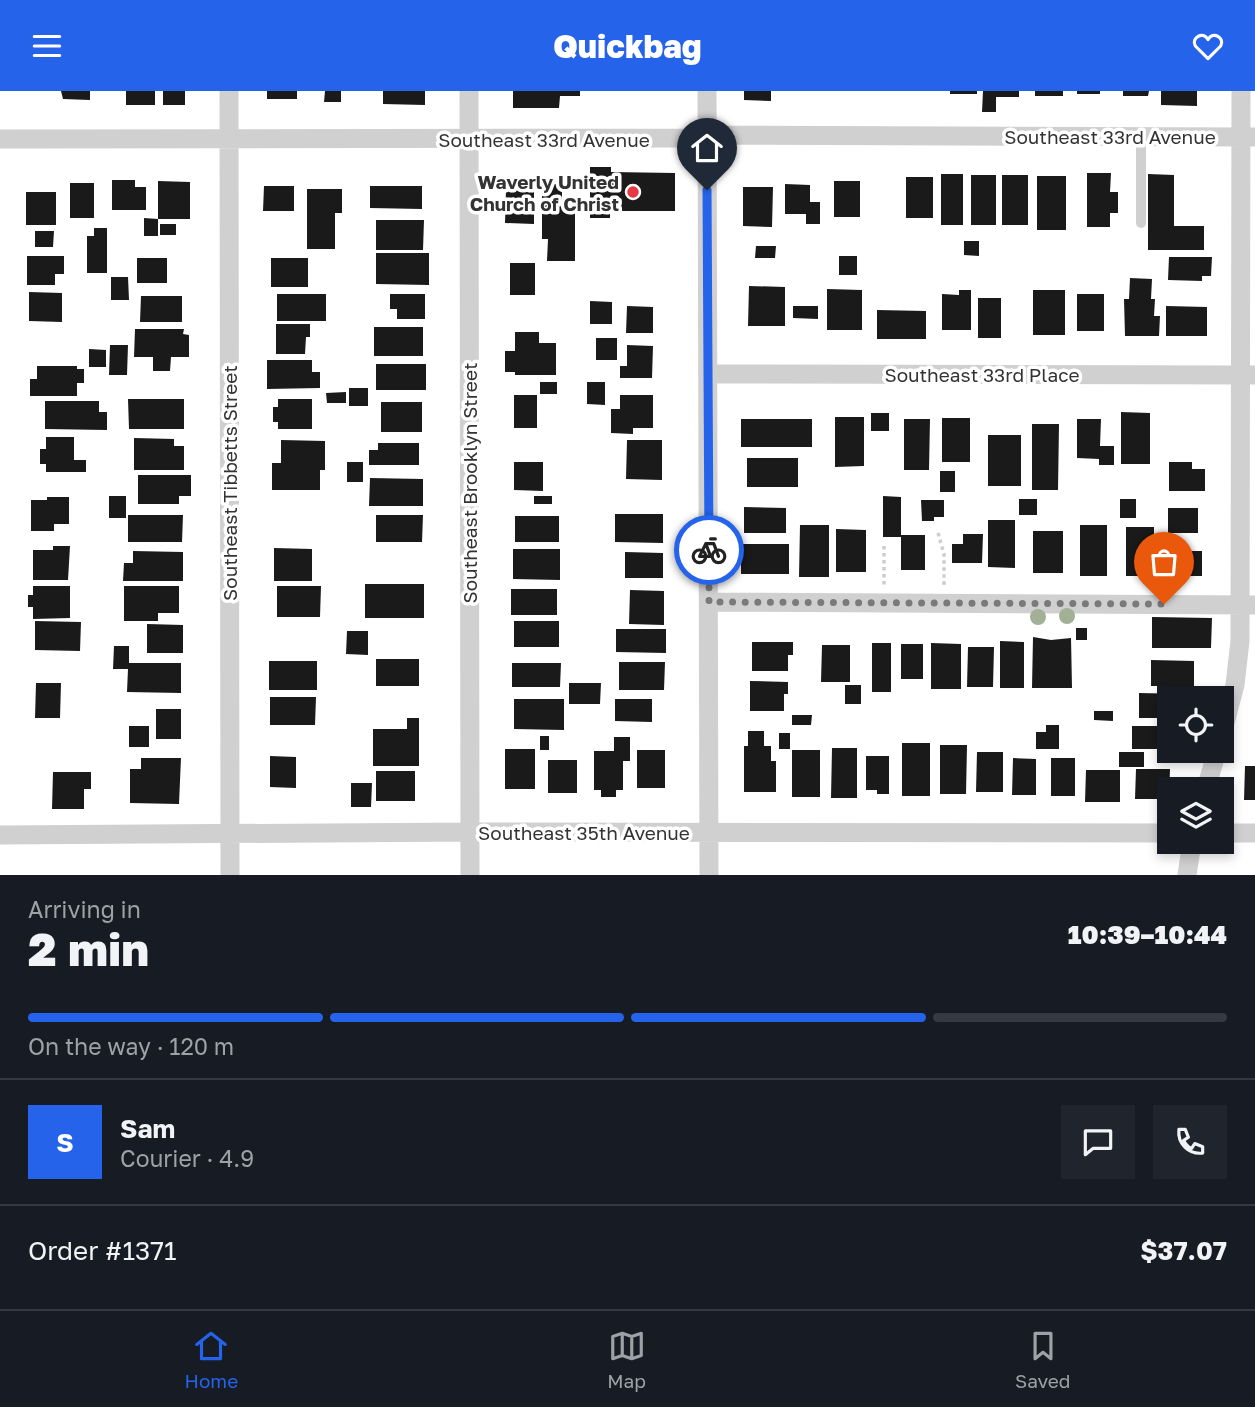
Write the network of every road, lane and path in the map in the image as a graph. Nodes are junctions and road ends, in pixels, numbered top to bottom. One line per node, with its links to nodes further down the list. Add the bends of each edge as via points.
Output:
1 (229, 91): 9 (street, Southeast Tibbetts Street)
2 (469, 91): 10 (street, Southeast Brooklyn Street)
3 (707, 91): 5 (street)
4 (1241, 91): 7 (street)
5 (706, 135): 6 (street, Southeast 33rd Avenue); 10 (street, Southeast 33rd Avenue); 12 (street)
6 (1141, 137): 7 (street, Southeast 33rd Avenue); 11 (lane)
7 (1248, 137): 13 (street)
8 (0, 139): 9 (street, Southeast 33rd Avenue)
9 (229, 140): 10 (street, Southeast 33rd Avenue); 26 (street, Southeast Tibbetts Street)
10 (468, 140): 21 (street, Southeast Brooklyn Street)
11 (1141, 223)
12 (708, 373): 13 (street, Southeast 33rd Place); 16 (street)
13 (1248, 375): 19 (street)
14 (938, 533): 18 (path, via 944,554)
15 (884, 546): 17 (path)
16 (709, 602): 17 (street); 22 (street)
17 (884, 603): 18 (street)
18 (944, 603): 19 (street)
19 (1248, 605): 20 (street)
20 (1234, 686)
21 (470, 832): 22 (street, Southeast 35th Avenue); 26 (street, Southeast 35th Avenue); 30 (street, Southeast Brooklyn Street)
22 (709, 832): 23 (street, Southeast 35th Avenue); 31 (street)
23 (1157, 833)
24 (1234, 833): 25 (street)
25 (1255, 833)
26 (230, 834): 27 (street, Southeast 35th Avenue); 29 (street, Southeast Tibbetts Street)
27 (0, 835)
28 (1190, 854): 32 (street)
29 (230, 875)
30 (470, 875)
31 (709, 875)
32 (1187, 875)

